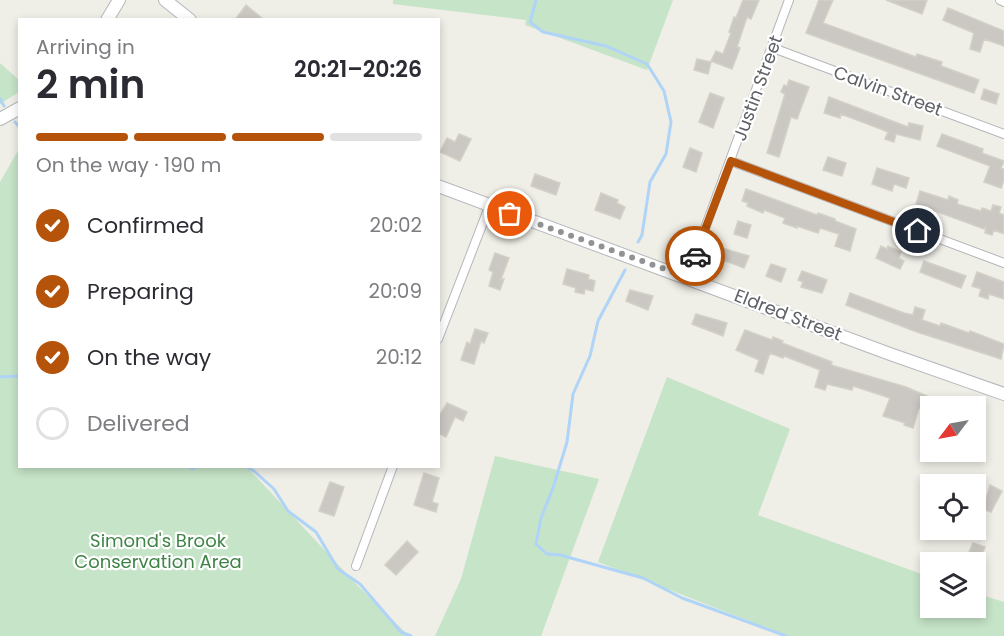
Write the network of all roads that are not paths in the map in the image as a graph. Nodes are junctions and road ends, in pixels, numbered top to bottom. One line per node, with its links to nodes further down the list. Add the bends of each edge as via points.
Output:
1 (119, 0): 4 (street)
2 (165, 0): 5 (street)
3 (789, 0): 6 (street, Justin Street)
4 (108, 18)
5 (188, 18)
6 (772, 48): 9 (street, Calvin Street); 10 (street, Justin Street)
7 (18, 109): 8 (street)
8 (0, 119)
9 (1004, 134)
10 (731, 161): 13 (street); 14 (street, Justin Street)
11 (440, 187): 12 (street, Eldred Street)
12 (489, 207): 14 (street, Eldred Street); 15 (street)
13 (1004, 263)
14 (687, 277): 16 (street, Eldred Street)
15 (440, 334)
16 (1004, 394)
17 (392, 468): 18 (street)
18 (356, 566)

